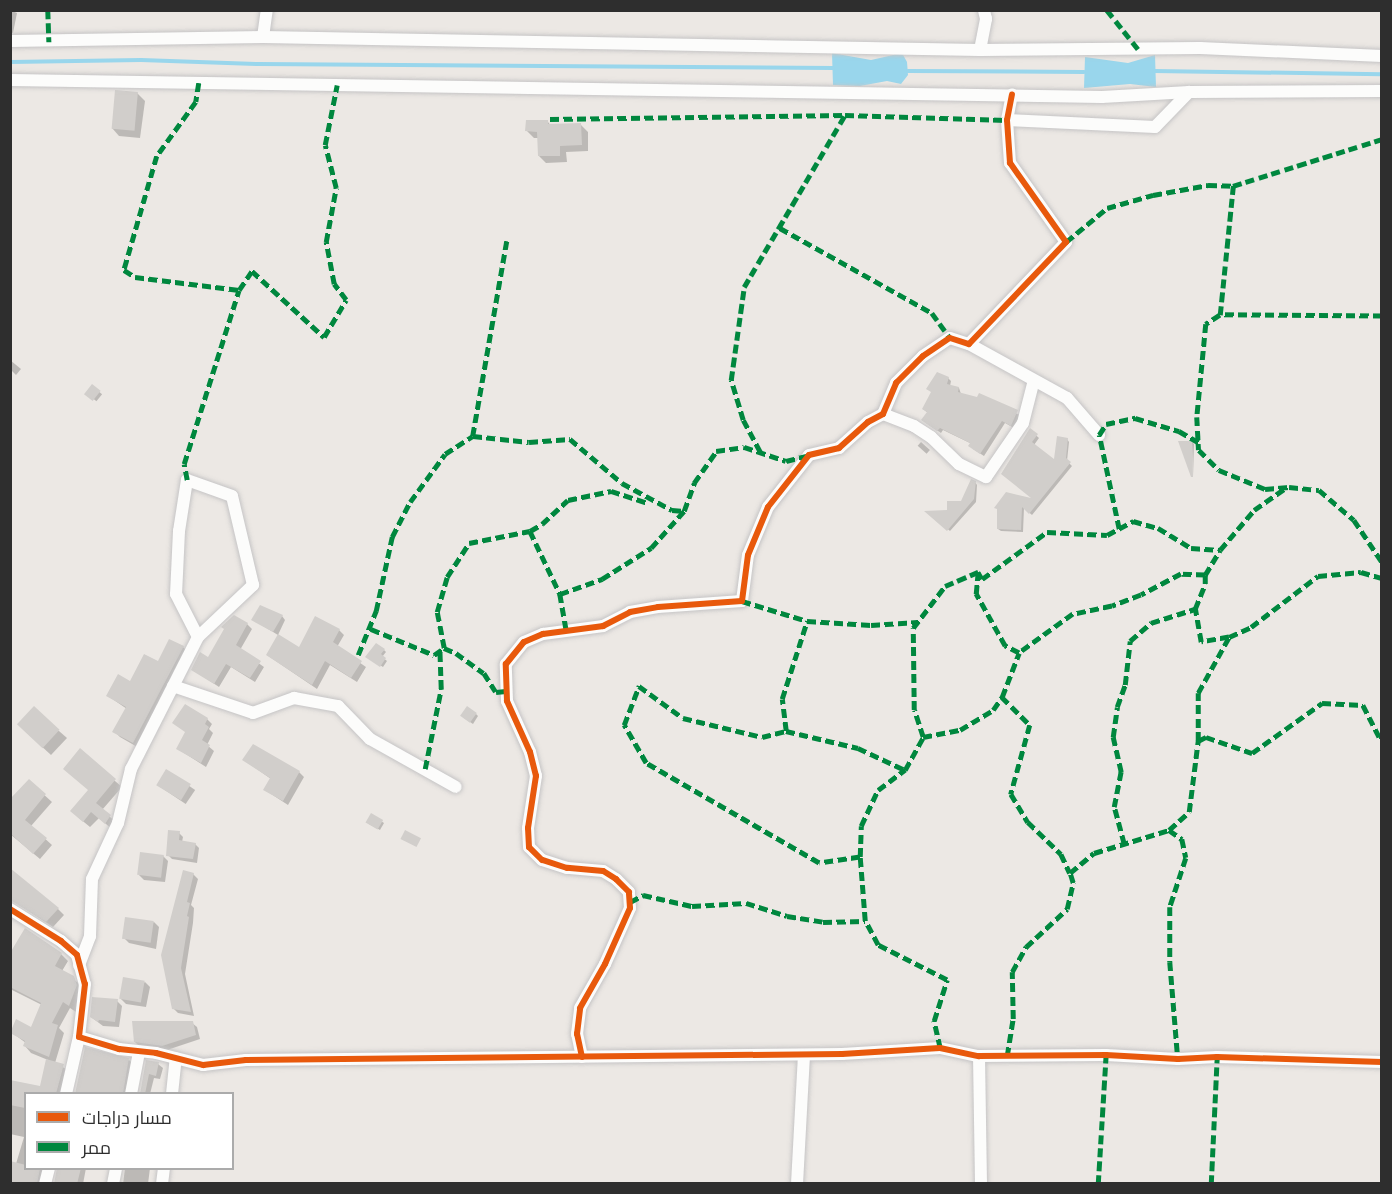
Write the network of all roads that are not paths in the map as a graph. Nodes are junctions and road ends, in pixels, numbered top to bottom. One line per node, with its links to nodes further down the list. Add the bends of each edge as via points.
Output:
1 (267, 10): 3 (street)
2 (984, 10): 5 (street)
3 (263, 37): 4 (street); 5 (street)
4 (10, 41)
5 (980, 50): 6 (street, via 1200,48)
6 (1382, 56)
7 (10, 80): 10 (street)
8 (1382, 91): 9 (street)
9 (1189, 92): 10 (street, via 1102,97); 11 (street, via 1155,127)
10 (1012, 94): 11 (street)
11 (1006, 120): 12 (street, via 1010,164 1066,242)
12 (969, 344): 13 (street); 14 (street, via 950,338 923,356 896,383)
13 (1034, 380): 14 (street, via 1023,423 986,477 959,464 914,426); 15 (street, via 1066,398)
14 (883, 414): 25 (street, via 839,448 810,455 768,507 748,555 742,602 657,607 630,612 603,626 543,634 524,642 506,664 507,701 530,752 536,776 529,847 542,860 567,868 603,871 629,892 630,908 580,1008 577,1034)
15 (1099, 435)
16 (198, 637): 16 (street, via 253,585 231,496 187,480 179,531 176,594); 17 (street)
17 (173, 686): 18 (street, via 252,713 294,698 338,706 370,739); 20 (street, via 131,769 118,823 92,879 90,936)
18 (456, 787)
19 (10, 909): 20 (street, via 62,941 77,955)
20 (79, 965): 21 (street, via 85,984)
21 (79, 1037): 22 (street); 28 (street)
22 (139, 1052): 26 (street); 29 (street)
23 (804, 1055): 24 (street, via 940,1048); 25 (street); 31 (street)
24 (979, 1056): 27 (street); 32 (street)
25 (582, 1057): 26 (street, via 246,1060 212,1066)
26 (176, 1058): 30 (street)
27 (1382, 1062)
28 (66, 1092)
29 (131, 1092)
30 (172, 1092)
31 (797, 1184)
32 (981, 1184)

